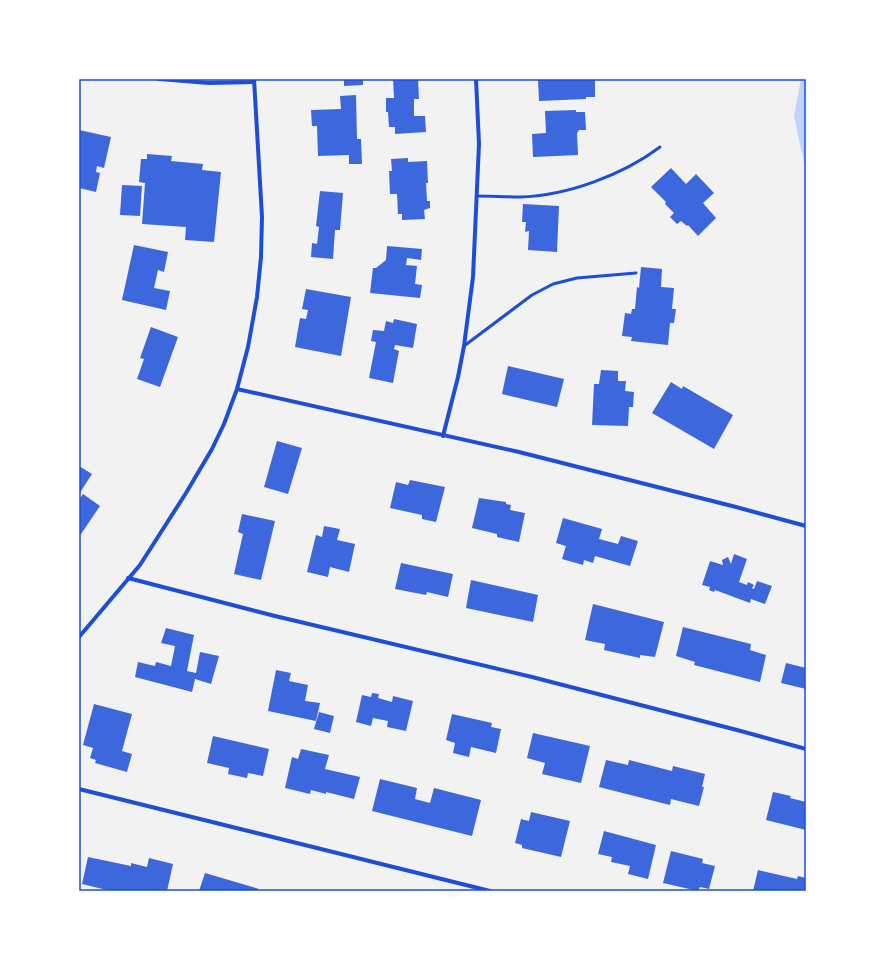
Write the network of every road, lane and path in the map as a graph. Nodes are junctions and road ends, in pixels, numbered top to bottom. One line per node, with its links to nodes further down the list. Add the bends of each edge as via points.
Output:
1 (159, 79): 3 (street, via 209,83)
2 (476, 79): 5 (street, via 479,144)
3 (254, 80): 8 (street, via 262,217 261,257 248,347)
4 (660, 147): 5 (lane, via 625,169 588,184 548,194 521,197)
5 (477, 196): 7 (street, via 473,277)
6 (636, 273): 7 (lane, via 577,278 553,284 532,295)
7 (464, 346): 9 (street)
8 (236, 389): 9 (street); 11 (street, via 224,424 212,448 140,565)
9 (443, 436): 10 (street, via 519,452)
10 (806, 526)
11 (128, 578): 12 (street); 13 (street, via 274,616 540,679)
12 (79, 637)
13 (806, 749)
14 (79, 788): 15 (street)
15 (490, 891)

